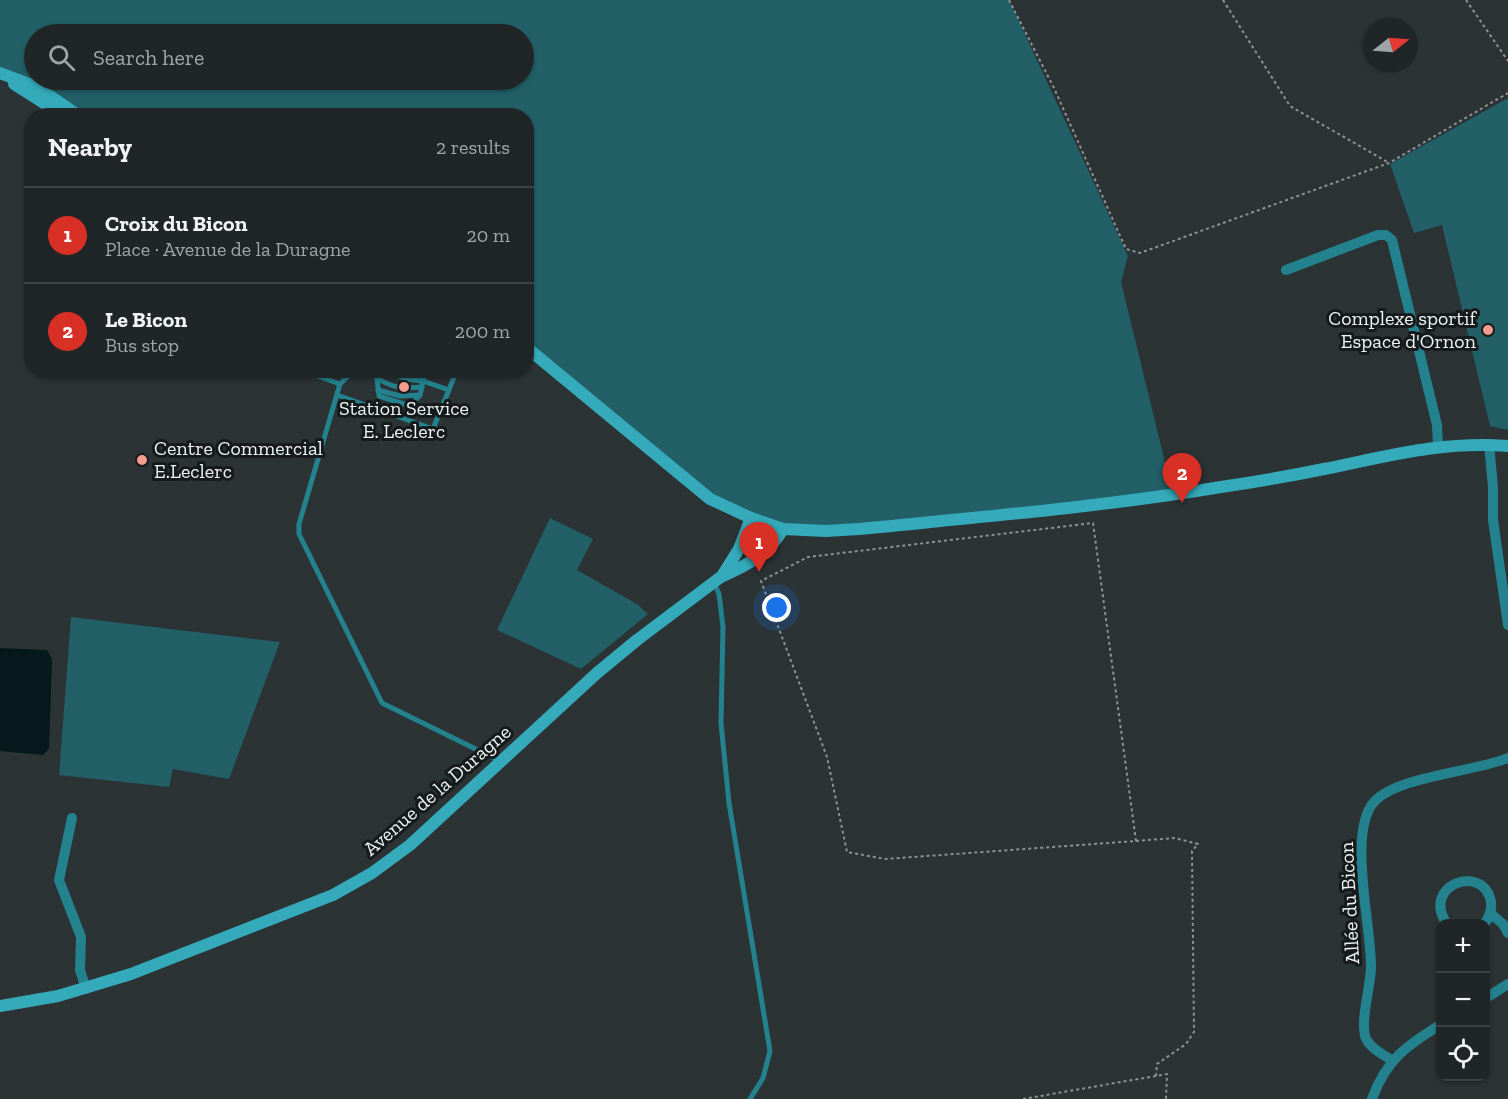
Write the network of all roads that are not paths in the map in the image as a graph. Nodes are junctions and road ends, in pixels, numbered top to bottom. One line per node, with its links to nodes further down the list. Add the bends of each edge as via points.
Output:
1 (0, 73): 2 (main road); 3 (main road)
2 (24, 82)
3 (19, 88): 5 (lane); 6 (main road)
4 (41, 90): 7 (main road)
5 (43, 108)
6 (51, 108)
7 (67, 108)
8 (1286, 270): 24 (street, via 1378,235 1392,240 1437,425)
9 (534, 354): 26 (main road, via 710,499)
10 (323, 378): 17 (lane)
11 (346, 378): 17 (lane)
12 (377, 378): 18 (lane, via 404,389); 19 (lane)
13 (404, 378): 18 (lane)
14 (418, 378): 18 (lane)
15 (425, 378): 18 (lane)
16 (454, 378): 20 (lane)
17 (340, 384): 21 (lane)
18 (423, 384): 20 (lane); 22 (lane)
19 (378, 390): 22 (lane, via 400,396); 22 (lane, via 379,396 410,406)
20 (449, 390): 21 (lane, via 433,429)
21 (337, 395): 31 (lane, via 299,534 382,703)
22 (420, 395)
23 (1489, 444): 24 (main road); 25 (main road); 29 (street, via 1493,520)
24 (1438, 446): 27 (main road, via 1173,495 859,529)
25 (1508, 446)
26 (751, 518): 27 (main road); 28 (main road, Avenue de la Duragne, via 740,549)
27 (783, 529): 28 (main road, Avenue de la Duragne, via 752,563)
28 (718, 579): 31 (main road, Avenue de la Duragne, via 597,673); 43 (lane, via 723,627 721,723 729,803 770,1051 763,1078)
29 (1508, 625)
30 (1508, 758): 42 (street, Allée du Bicon, via 1406,784 1374,802 1366,817 1361,840 1371,967 1364,1026 1366,1040)
31 (501, 762): 38 (main road, Avenue de la Duragne, via 410,845 333,895)
32 (72, 818): 38 (street, via 59,880 81,937 80,970)
33 (1490, 913): 34 (street, via 1490,897 1480,885 1465,880 1444,892 1440,909); 35 (street); 36 (street)
34 (1445, 919)
35 (1487, 919)
36 (1508, 933)
37 (1508, 984): 39 (street)
38 (86, 989): 40 (main road, Avenue de la Duragne)
39 (1490, 995)
40 (0, 1006)
41 (1437, 1027): 42 (street)
42 (1392, 1060): 44 (street)
43 (750, 1099)
44 (1372, 1099)

